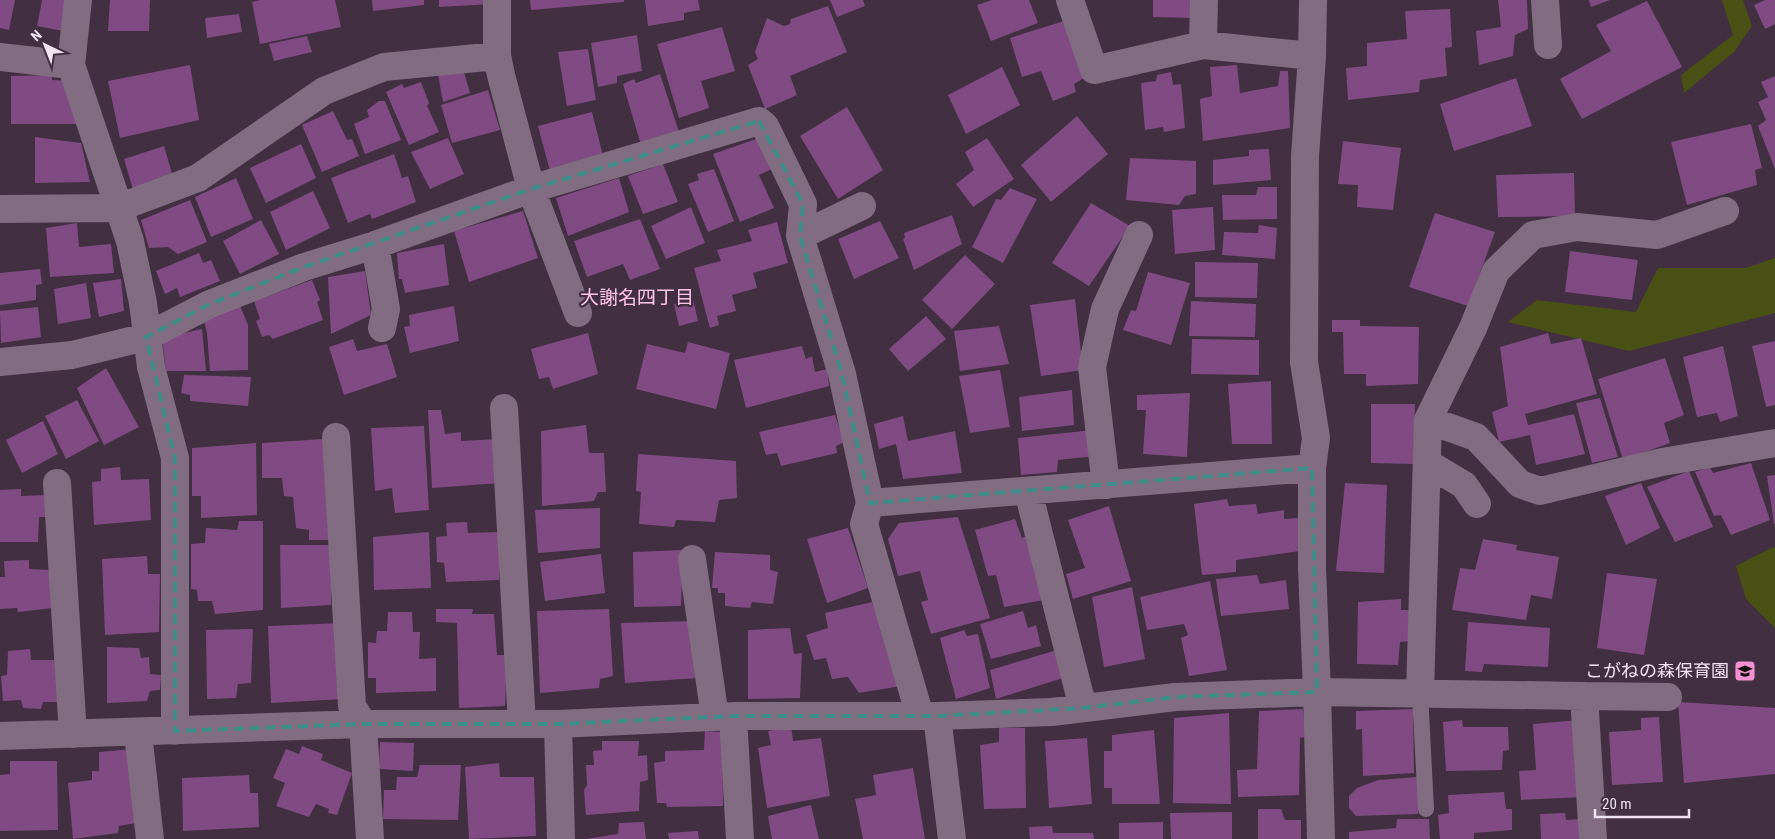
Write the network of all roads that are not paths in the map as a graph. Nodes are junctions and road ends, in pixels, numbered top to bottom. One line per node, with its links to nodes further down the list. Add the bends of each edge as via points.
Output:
1 (78, 0): 12 (street)
2 (497, 0): 9 (street)
3 (1070, 0): 7 (street, via 1094,70)
4 (1204, 0): 7 (street)
5 (1313, 0): 10 (street)
6 (1545, 0): 8 (street)
7 (1203, 45): 10 (street)
8 (1548, 45)
9 (497, 56): 13 (street); 15 (street, via 384,67 324,91 198,178)
10 (1312, 56): 30 (street, via 1305,156 1304,362 1316,438)
11 (0, 57): 12 (street)
12 (71, 65): 15 (street)
13 (531, 189): 19 (street, via 759,121 765,126 803,204); 20 (street); 21 (street)
14 (862, 206): 19 (street)
15 (118, 208): 16 (street); 23 (street, via 138,273)
16 (0, 209)
17 (1724, 211): 26 (street, via 1657,235 1577,227 1533,235 1496,271 1474,328)
18 (1139, 235): 32 (street, via 1105,309 1092,367)
19 (800, 236): 34 (street, via 842,374)
20 (375, 245): 22 (street, via 386,309); 23 (street, via 304,267 227,298)
21 (578, 313)
22 (382, 328)
23 (146, 337): 24 (street, via 72,355); 47 (street, via 175,458)
24 (0, 362)
25 (504, 408): 45 (street)
26 (1428, 420): 28 (street, via 1476,437 1520,484 1540,491 1662,462); 29 (street)
27 (336, 437): 44 (street, via 352,706)
28 (1775, 443)
29 (1427, 463): 35 (street, via 1464,485); 38 (street)
30 (1312, 468): 32 (street); 37 (street)
31 (58, 483): 49 (street)
32 (1106, 484): 33 (street)
33 (1028, 491): 34 (street); 41 (street)
34 (870, 503): 42 (street, via 864,524)
35 (1477, 504)
36 (692, 559): 43 (street)
37 (1316, 692): 38 (street); 41 (street, via 1175,697); 57 (street)
38 (1420, 693): 39 (street); 51 (lane)
39 (1584, 696): 40 (street); 58 (street)
40 (1668, 697)
41 (1083, 708): 42 (street)
42 (928, 716): 43 (street); 56 (street)
43 (724, 717): 46 (street); 55 (street)
44 (363, 724): 45 (street); 47 (street); 53 (street)
45 (522, 724): 46 (street)
46 (558, 724): 54 (street)
47 (175, 731): 48 (street)
48 (138, 733): 49 (street); 52 (street)
49 (73, 734): 50 (street)
50 (0, 736)
51 (1426, 809)
52 (150, 839)
53 (370, 839)
54 (561, 839)
55 (740, 839)
56 (952, 839)
57 (1321, 839)
58 (1593, 839)

